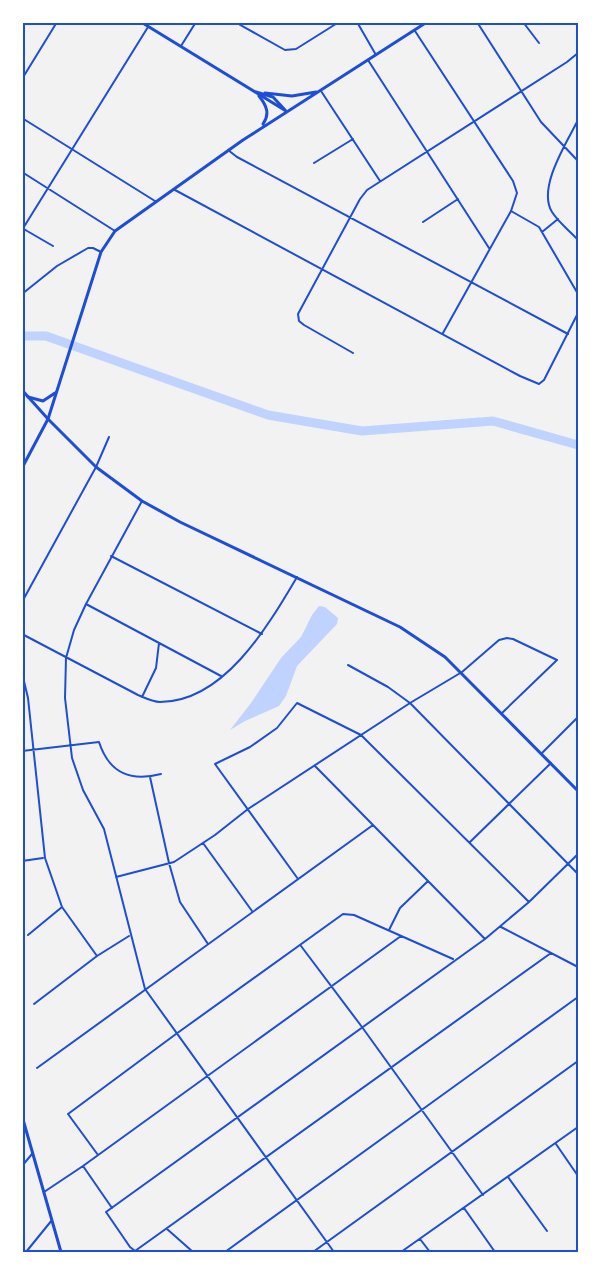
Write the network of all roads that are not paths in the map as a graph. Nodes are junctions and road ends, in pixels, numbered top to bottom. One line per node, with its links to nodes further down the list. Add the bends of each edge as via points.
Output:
1 (57, 22): 17 (street)
2 (141, 22): 10 (main road)
3 (196, 22): 13 (street)
4 (235, 22): 5 (street, via 285,50 296,49)
5 (339, 22)
6 (357, 22): 15 (street)
7 (427, 22): 11 (main road)
8 (477, 22): 20 (street)
9 (523, 22): 12 (street)
10 (148, 27): 13 (main road); 30 (street)
11 (414, 30): 15 (main road); 26 (street)
12 (539, 43)
13 (181, 46): 18 (main road)
14 (579, 53): 20 (street)
15 (376, 55): 16 (main road)
16 (368, 60): 19 (main road); 32 (street)
17 (22, 79)
18 (254, 91): 21 (main road); 22 (main road)
19 (321, 91): 21 (main road, via 292,96); 23 (main road); 28 (street)
20 (522, 92): 26 (street); 29 (street)
21 (265, 93): 23 (main road)
22 (259, 96): 23 (main road); 27 (main road, via 267,111)
23 (286, 111): 27 (main road)
24 (22, 118): 30 (street)
25 (579, 120): 29 (street)
26 (475, 122): 32 (street); 41 (street, via 516,186)
27 (260, 129): 31 (main road)
28 (353, 139): 34 (street); 36 (street)
29 (565, 148): 33 (street); 43 (street, via 548,190 551,210)
30 (73, 149): 37 (street); 40 (street)
31 (228, 150): 38 (main road); 42 (street)
32 (427, 152): 36 (street); 39 (street)
33 (579, 161)
34 (314, 163)
35 (22, 172): 37 (street)
36 (380, 182): 42 (street, via 363,195)
37 (48, 188): 45 (street); 46 (street)
38 (172, 189): 40 (main road); 52 (street)
39 (458, 199): 44 (street); 50 (street)
40 (155, 201): 46 (main road)
41 (510, 211): 47 (street); 50 (street)
42 (350, 218): 52 (street); 53 (street)
43 (558, 219): 47 (street); 48 (street)
44 (423, 222)
45 (23, 229): 49 (street)
46 (115, 231): 51 (main road)
47 (542, 232): 55 (street)
48 (579, 240)
49 (53, 246)
50 (489, 248): 53 (street)
51 (101, 252): 54 (street, via 88,248); 62 (main road)
52 (322, 269): 58 (street); 60 (street, via 298,314 300,321)
53 (471, 283): 58 (street); 59 (street)
54 (22, 294)
55 (579, 294)
56 (579, 313): 57 (street)
57 (577, 322): 59 (street)
58 (443, 333): 59 (street, via 539,384)
59 (568, 334)
60 (353, 353)
61 (22, 390): 63 (main road)
62 (57, 392): 63 (main road, via 43,401); 64 (main road)
63 (28, 397): 64 (main road)
64 (48, 419): 66 (main road); 67 (main road)
65 (109, 438): 67 (street)
66 (22, 468)
67 (96, 468): 68 (main road); 71 (street)
68 (142, 501): 69 (street); 70 (main road)
69 (111, 556): 72 (street); 74 (street)
70 (297, 577): 74 (street); 78 (main road, via 408,631)
71 (22, 602)
72 (86, 604): 75 (street); 76 (street)
73 (22, 634): 76 (street)
74 (262, 634): 80 (street)
75 (159, 643): 80 (street); 81 (street, via 156,668)
76 (66, 658): 81 (street); 86 (street)
77 (348, 665): 82 (street)
78 (462, 672): 82 (street); 83 (main road); 83 (street, via 502,639 513,639 557,660)
79 (22, 673): 87 (street)
80 (221, 676): 81 (street, via 208,688 180,700 157,702)
81 (142, 697)
82 (410, 703): 85 (street); 95 (street)
83 (502, 713): 89 (main road)
84 (579, 717): 89 (street)
85 (361, 735): 91 (street); 96 (street, via 297,703 277,728 215,764); 98 (street)
86 (70, 744): 87 (street); 93 (street, via 99,742 103,754 117,770 129,777); 106 (street, via 80,783 104,829)
87 (33, 749): 88 (street); 101 (street)
88 (22, 751)
89 (542, 753): 90 (main road)
90 (551, 763): 94 (main road); 95 (street)
91 (315, 766): 96 (street); 97 (street)
92 (161, 774): 93 (street)
93 (150, 777): 103 (street)
94 (579, 791)
95 (510, 803): 98 (street); 104 (street)
96 (248, 809): 99 (street); 107 (street)
97 (373, 825): 107 (street); 108 (street)
98 (470, 842): 109 (street)
99 (203, 843): 103 (street); 111 (street)
100 (579, 854): 104 (street)
101 (45, 858): 102 (street); 110 (street)
102 (22, 861)
103 (169, 863): 106 (street); 118 (street, via 180,902)
104 (569, 863): 105 (street); 109 (street)
105 (579, 874)
106 (116, 877): 115 (street)
107 (298, 879): 111 (street)
108 (428, 880): 113 (street, via 400,908); 117 (street)
109 (529, 902): 112 (street)
110 (62, 908): 114 (street); 121 (street)
111 (252, 911): 118 (street)
112 (501, 927): 117 (street); 120 (street)
113 (389, 930): 116 (street); 119 (street, via 343,914)
114 (28, 935)
115 (130, 936): 121 (street); 125 (street)
116 (401, 936): 122 (street); 124 (street)
117 (485, 939): 122 (street)
118 (207, 945): 125 (street)
119 (301, 946): 124 (street); 129 (street)
120 (551, 953): 123 (street); 132 (street)
121 (97, 956): 127 (street)
122 (455, 960): 128 (street)
123 (579, 967)
124 (332, 986): 128 (street); 133 (street)
125 (145, 989): 129 (street); 131 (street)
126 (579, 997): 134 (street)
127 (34, 1004)
128 (362, 1027): 132 (street); 136 (street)
129 (176, 1034): 133 (street); 141 (street, via 68,1114)
130 (579, 1061): 140 (street)
131 (37, 1068)
132 (391, 1068): 134 (street); 142 (street)
133 (207, 1076): 136 (street); 141 (street)
134 (421, 1111): 140 (street); 149 (street)
135 (22, 1116): 139 (main road)
136 (237, 1117): 142 (street); 150 (street)
137 (579, 1127): 138 (street)
138 (556, 1143): 145 (street); 146 (street)
139 (34, 1152): 143 (street); 147 (main road)
140 (452, 1153): 148 (street); 156 (street)
141 (98, 1155): 144 (street)
142 (266, 1158): 149 (street); 153 (street)
143 (22, 1166)
144 (83, 1166): 147 (street); 150 (street)
145 (579, 1176)
146 (508, 1177): 148 (street); 154 (street)
147 (44, 1192): 152 (main road)
148 (483, 1195): 151 (street)
149 (297, 1201): 156 (street); 160 (street)
150 (112, 1208): 153 (street, via 106,1212 135,1251)
151 (464, 1208): 155 (street); 165 (street)
152 (52, 1220): 157 (street); 158 (main road)
153 (167, 1229): 159 (street)
154 (547, 1231)
155 (420, 1239): 163 (street); 164 (street)
156 (327, 1243): 161 (street); 162 (street)
157 (26, 1252)
158 (61, 1252)
159 (193, 1252)
160 (225, 1252)
161 (313, 1252)
162 (334, 1252)
163 (401, 1252)
164 (430, 1252)
165 (495, 1252)

